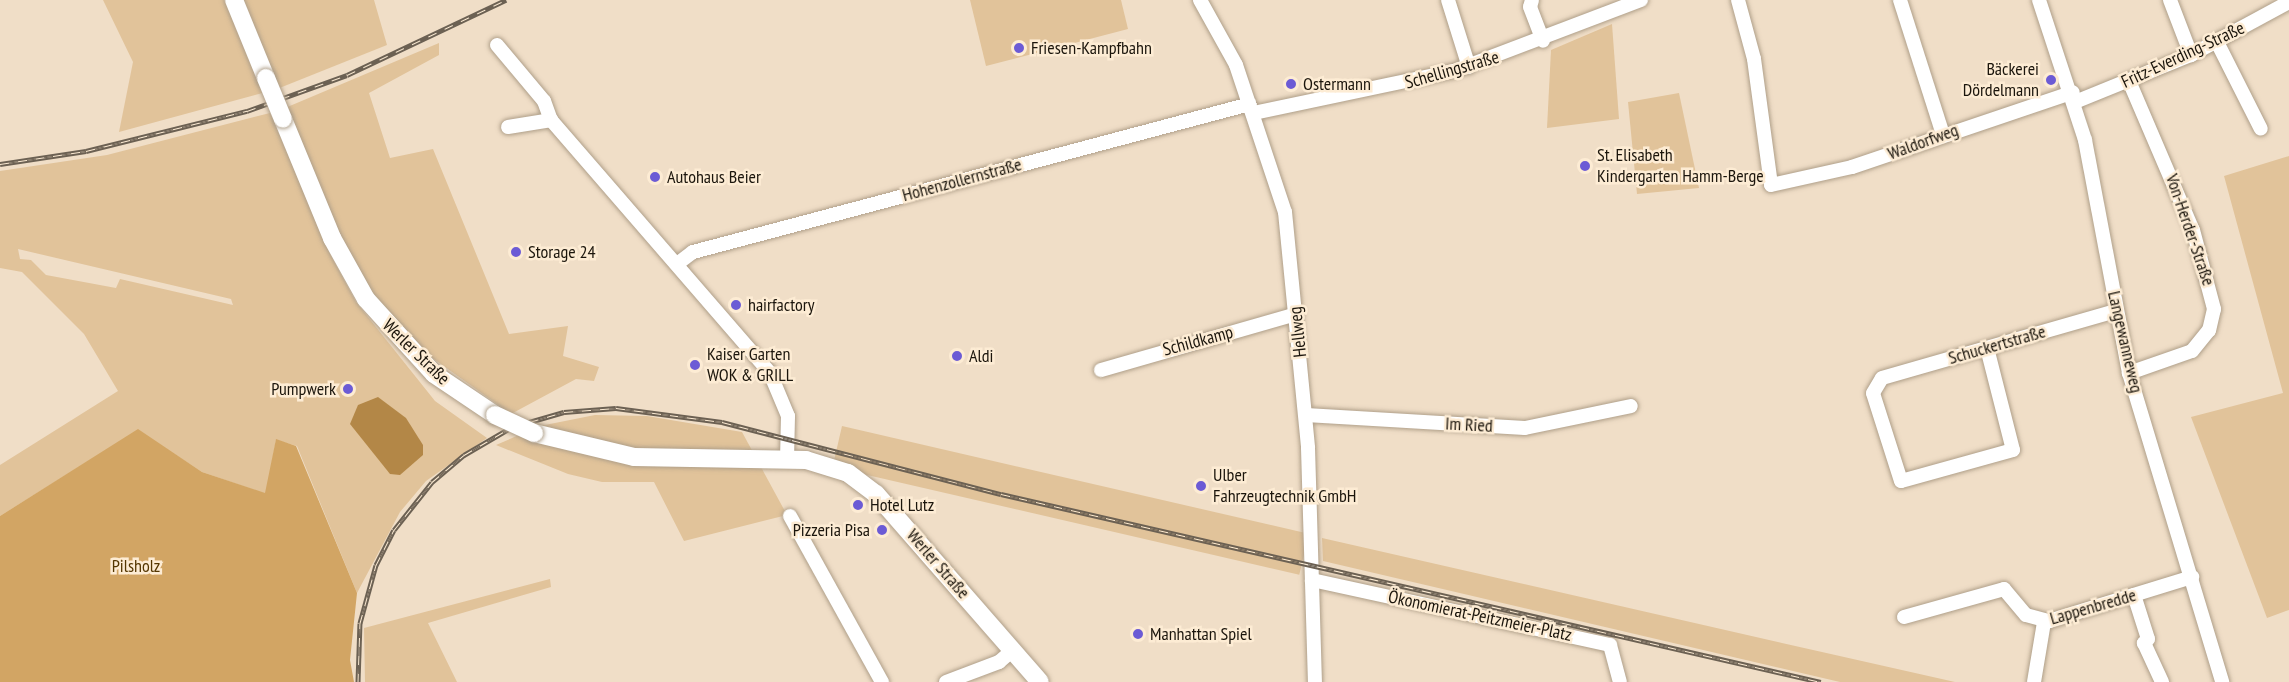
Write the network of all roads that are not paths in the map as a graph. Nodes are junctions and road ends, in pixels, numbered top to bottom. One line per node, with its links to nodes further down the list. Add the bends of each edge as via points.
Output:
1 (234, 0): 31 (main road, Werler Straße, bridge, via 336,246 366,299 434,374 495,415 534,433 634,457)
2 (1200, 0): 18 (street, Hellweg, via 1224,40)
3 (1448, 0): 15 (street)
4 (1533, 0): 11 (street, via 1530,7)
5 (1641, 0): 11 (street, Schellingstraße)
6 (1738, 0): 22 (street, Waldorfweg, via 1754,59 1771,185 1852,167)
7 (1900, 0): 22 (street)
8 (2039, 0): 17 (street, Langewanneweg)
9 (2170, 0): 14 (street)
10 (2287, 2): 12 (street, Fritz-Everding-Straße)
11 (1543, 41): 15 (street, Schellingstraße)
12 (2217, 42): 14 (street, Fritz-Everding-Straße); 21 (street)
13 (497, 45): 19 (street, via 544,101)
14 (2191, 55): 16 (street, Fritz-Everding-Straße)
15 (1469, 67): 18 (street, Schellingstraße)
16 (2129, 81): 17 (street, Fritz-Everding-Straße); 28 (street, Von-Herder-Straße, via 2193,230 2214,309 2209,330 2192,351)
17 (2074, 97): 22 (street, Waldorfweg); 24 (street, Langewanneweg)
18 (1252, 109): 23 (street, Hohenzollernstraße, via 693,252); 25 (street, Hellweg, via 1285,212)
19 (550, 120): 20 (street); 23 (street)
20 (507, 127)
21 (2261, 129)
22 (1943, 135)
23 (677, 264): 31 (street, via 776,382 788,416)
24 (2116, 311): 26 (street, Schuckertstraße); 28 (street, Langewanneweg)
25 (1296, 314): 27 (street, Schildkamp); 30 (street, Hellweg)
26 (1987, 348): 26 (street, Schuckertstraße, via 1878,380 1873,393 1902,481 2009,454 2015,442)
27 (1101, 370)
28 (2129, 372): 33 (street, Langewanneweg)
29 (1631, 406): 30 (street, Im Ried, via 1525,428)
30 (1306, 415): 34 (street, Hellweg)
31 (787, 459): 38 (main road, Werler Straße, via 822,464 868,486)
32 (790, 516): 39 (street)
33 (2192, 577): 35 (street, Lappenbredde); 46 (street, Langewanneweg)
34 (1312, 580): 42 (street, Hellweg); 43 (street, Ökonomierat-Peitzmeier-Platz, via 1610,645)
35 (2134, 595): 37 (street, Lappenbredde); 45 (street, via 2148,639 2144,643)
36 (1904, 617): 37 (street, Lappenbredde, via 2004,589 2012,593 2021,612)
37 (2044, 621): 44 (street)
38 (1013, 650): 40 (street, via 999,662); 41 (main road, Werler Straße)
39 (882, 682)
40 (946, 682)
41 (1040, 682)
42 (1316, 682)
43 (1620, 682)
44 (2034, 682)
45 (2162, 682)
46 (2222, 682)

